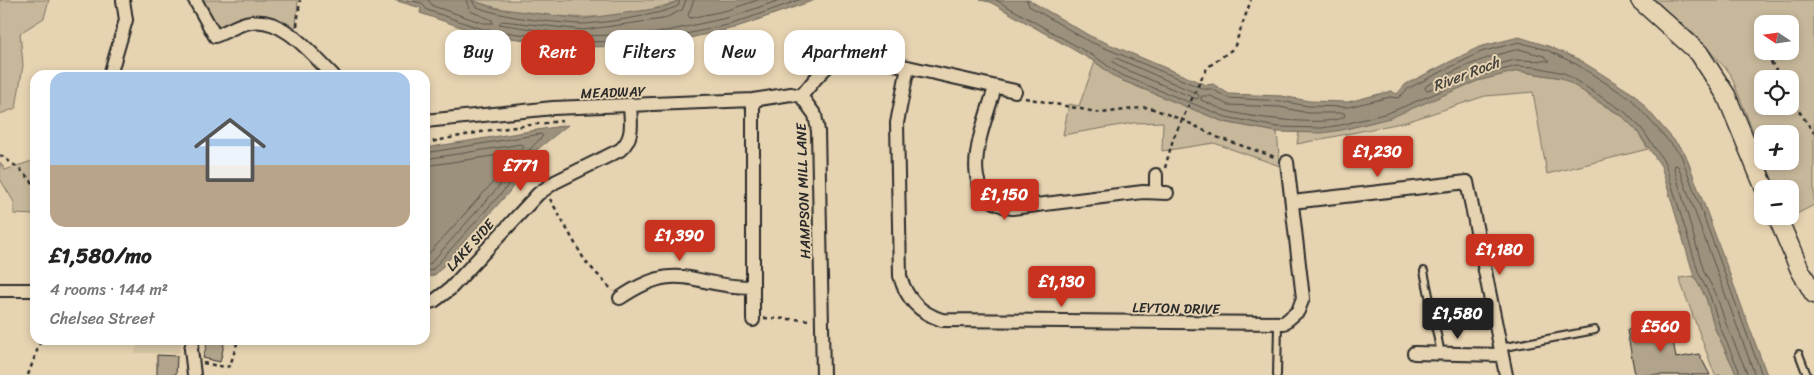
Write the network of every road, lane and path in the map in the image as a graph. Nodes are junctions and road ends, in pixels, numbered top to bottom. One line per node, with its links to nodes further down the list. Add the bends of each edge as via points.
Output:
1 (123, 0): 9 (street, via 126,20)
2 (195, 0): 6 (street, via 215,36 249,22 258,22 282,28)
3 (300, 0): 6 (path)
4 (1250, 0): 19 (path, via 1234,48 1208,67)
5 (1640, 0): 27 (street, via 1699,53 1726,94)
6 (295, 39): 10 (street)
7 (1772, 62): 11 (path)
8 (908, 67): 12 (street); 14 (street, via 862,55 846,56 826,66); 40 (street, LEYTON DRIVE, via 897,123 899,267 902,286 919,309 934,317 951,320)
9 (111, 70)
10 (328, 70)
11 (1776, 70)
12 (995, 87): 13 (street); 25 (street, via 975,170 981,191 992,201 1012,208 1162,192)
13 (1015, 92): 19 (path, via 1014,96 1081,111 1101,113 1148,107)
14 (801, 96): 15 (street, MEADWAY, via 782,94); 39 (street, HAMPSON MILL LANE, via 816,115 818,131)
15 (753, 100): 16 (street, MEADWAY); 32 (street)
16 (630, 106): 18 (street, MEADWAY, via 553,108); 28 (street, LAKE SIDE, via 631,131 626,145)
17 (1799, 111): 21 (path)
18 (430, 120)
19 (1183, 120): 24 (path, via 1219,138); 25 (path, via 1173,139 1165,168)
20 (565, 121): 22 (path)
21 (1814, 133)
22 (430, 142)
23 (0, 155): 26 (path)
24 (1287, 162): 29 (street)
25 (1156, 175)
26 (30, 180)
27 (1761, 180)
28 (545, 189): 36 (path, via 585,261); 37 (street, LAKE SIDE, via 450,289)
29 (1292, 202): 40 (street, via 1303,298 1294,317); 45 (street, via 1467,182)
30 (1781, 225): 35 (street)
31 (1424, 271): 47 (lane)
32 (753, 287): 36 (street, via 668,276 646,282); 38 (street)
33 (0, 290): 34 (street)
34 (30, 290)
35 (1814, 294)
36 (620, 298)
37 (430, 302)
38 (753, 319): 39 (path)
39 (822, 320): 52 (street, HAMPSON MILL LANE)
40 (1278, 325): 53 (lane)
41 (1595, 330): 45 (lane)
42 (39, 345): 50 (path)
43 (193, 345): 49 (street)
44 (236, 345): 49 (path, via 230,366)
45 (1501, 352): 47 (street); 54 (street)
46 (1414, 353): 47 (street)
47 (1442, 354)
48 (1799, 354): 55 (lane)
49 (192, 360): 51 (street)
50 (28, 375)
51 (194, 375)
52 (823, 375)
53 (1277, 375)
54 (1506, 375)
55 (1807, 375)

